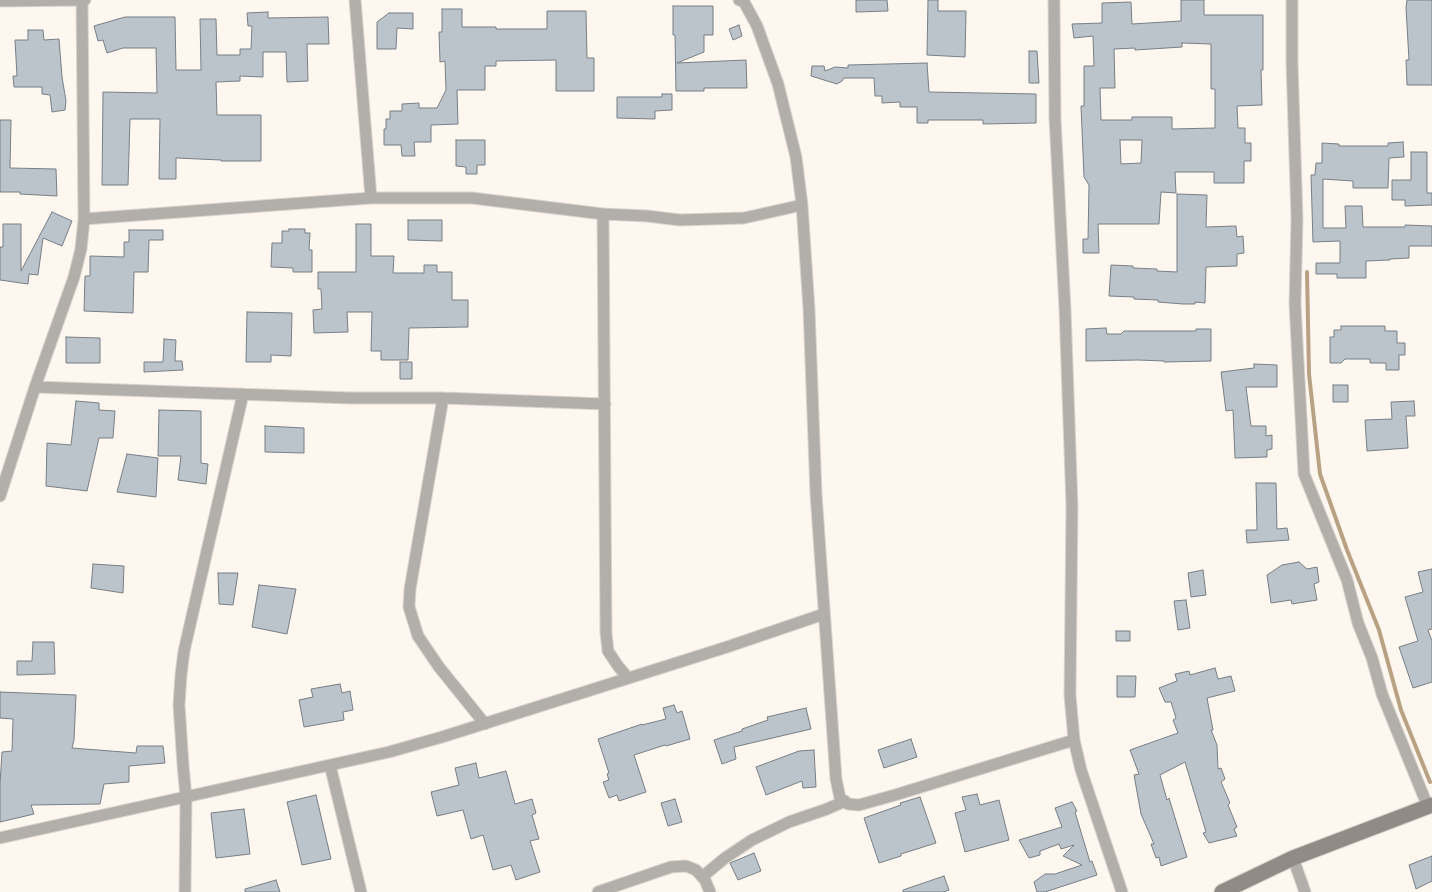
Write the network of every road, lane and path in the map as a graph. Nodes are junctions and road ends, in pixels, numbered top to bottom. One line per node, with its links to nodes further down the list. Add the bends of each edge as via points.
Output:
1 (82, 0): 2 (street); 6 (street); 11 (street)
2 (85, 0)
3 (355, 0): 8 (street)
4 (1054, 0): 20 (street, via 1055,119 1072,506 1070,695)
5 (1292, 0): 24 (street, via 1297,218 1295,304 1304,474 1347,580 1358,623 1372,658 1382,694)
6 (0, 1)
7 (746, 1): 9 (street, via 778,84 796,157)
8 (371, 198): 10 (street, via 472,198); 11 (street)
9 (802, 205): 10 (street, via 744,218 680,220); 17 (street)
10 (603, 214): 15 (street)
11 (84, 219): 12 (street, via 82,249 74,277)
12 (35, 387): 13 (street); 16 (street)
13 (243, 394): 14 (street); 22 (street, via 184,651 180,705)
14 (443, 398): 15 (street); 19 (street, via 409,607 418,636 438,667)
15 (605, 404): 18 (street, via 606,633 608,651)
16 (0, 496)
17 (824, 614): 18 (street); 23 (street, via 836,779 840,798)
18 (628, 678): 19 (street)
19 (485, 724): 21 (street, via 442,738)
20 (1074, 740): 23 (street, via 895,796 859,805 848,804); 32 (street, via 1081,770)
21 (330, 765): 22 (street); 29 (street)
22 (186, 797): 25 (street); 28 (street)
23 (845, 801): 27 (street, via 789,822 752,840)
24 (1430, 806): 26 (main road)
25 (0, 838)
26 (1293, 858): 33 (main road); 34 (street)
27 (702, 877): 30 (street, via 696,870 686,866 671,867); 31 (street)
28 (184, 892)
29 (361, 892)
30 (598, 892)
31 (710, 892)
32 (1122, 892)
33 (1222, 892)
34 (1305, 892)

